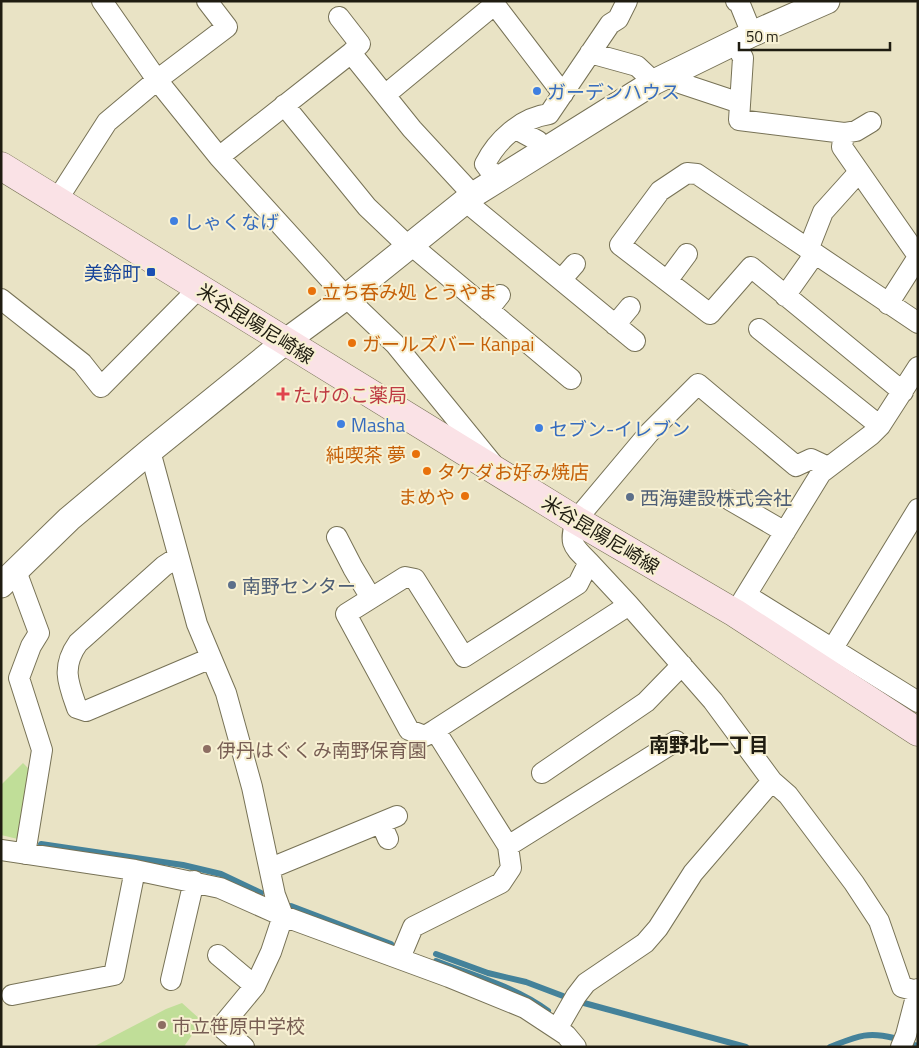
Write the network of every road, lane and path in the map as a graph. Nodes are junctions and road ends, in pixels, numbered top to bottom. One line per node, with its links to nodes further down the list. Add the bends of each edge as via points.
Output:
1 (102, 1): 12 (street)
2 (207, 1): 12 (street, via 227,27)
3 (627, 1): 10 (street, via 618,19 610,24)
4 (827, 1): 8 (street)
5 (493, 3): 13 (street); 14 (street)
6 (741, 4): 8 (street)
7 (339, 17): 9 (street, via 360,44)
8 (744, 38): 11 (street); 15 (street)
9 (350, 53): 14 (street); 16 (street)
10 (590, 53): 11 (street); 13 (street)
11 (663, 77): 15 (street); 20 (street)
12 (157, 80): 21 (street); 26 (street, via 108,122)
13 (563, 94): 18 (street, via 548,114)
14 (385, 95): 25 (street)
15 (740, 103): 19 (street, via 739,120)
16 (284, 105): 21 (street); 27 (street, via 367,207)
17 (871, 122): 19 (street, via 856,131)
18 (516, 129): 20 (street, via 538,142); 24 (street, via 500,140 485,164)
19 (844, 133): 22 (street, via 842,147)
20 (544, 150): 24 (street)
21 (219, 157): 36 (street)
22 (859, 172): 28 (street, via 823,212); 30 (street)
23 (6, 176): 26 (main road, 米谷昆陽尼崎線)
24 (497, 180): 25 (street)
25 (469, 198): 27 (street); 32 (street)
26 (57, 200): 34 (main road, 米谷昆陽尼崎線)
27 (410, 246): 36 (street); 46 (street, via 494,302 553,353)
28 (811, 252): 33 (street, via 697,174 687,173 660,191 620,245); 35 (street); 38 (street)
29 (688, 254): 33 (street)
30 (918, 256): 38 (street)
31 (575, 264): 32 (street)
32 (561, 280): 41 (street)
33 (667, 281): 35 (street, via 710,314 751,267)
34 (199, 288): 37 (street, via 101,387 82,363); 43 (main road, 米谷昆陽尼崎線)
35 (785, 296): 47 (street)
36 (346, 297): 43 (street); 51 (street, via 395,344)
37 (1, 299)
38 (888, 304): 40 (street)
39 (630, 307): 41 (street)
40 (918, 323)
41 (615, 325): 44 (street)
42 (759, 329): 48 (street)
43 (286, 341): 49 (street); 51 (main road, 米谷昆陽尼崎線)
44 (635, 342)
45 (918, 367): 47 (street)
46 (571, 379)
47 (903, 392): 48 (street)
48 (880, 426): 50 (street)
49 (150, 451): 57 (street); 59 (street, via 69,519)
50 (828, 467): 54 (street, via 811,459 796,466 698,384 650,433); 55 (street, via 821,473)
51 (500, 472): 54 (main road, 米谷昆陽尼崎線)
52 (730, 500): 55 (street)
53 (918, 509): 64 (street)
54 (576, 520): 58 (street, via 571,537 576,549); 61 (main road, 米谷昆陽尼崎線)
55 (785, 532): 61 (street)
56 (337, 538): 60 (street)
57 (178, 557): 63 (street, via 197,624); 63 (street, via 82,638 69,659 68,683 77,708 86,711)
58 (589, 562): 60 (street, via 578,584 464,657 415,579 405,577); 62 (street)
59 (9, 578): 75 (street, via 39,633 20,678 42,750)
60 (370, 598): 67 (street, via 346,614 409,730 425,736)
61 (740, 604): 64 (main road, 米谷昆陽尼崎線)
62 (629, 605): 65 (street); 67 (street)
63 (211, 658): 76 (street, via 226,693)
64 (826, 660): 66 (street); 68 (main road, 米谷昆陽尼崎線)
65 (682, 665): 70 (street, via 646,702); 71 (street, via 731,723)
66 (917, 701)
67 (435, 730): 73 (street)
68 (918, 732)
69 (676, 741): 73 (street)
70 (542, 773)
71 (772, 781): 84 (street, via 788,795 879,921 902,986); 86 (street, via 693,873 645,943 586,983)
72 (389, 826): 76 (street)
73 (508, 846): 81 (street, via 511,868 501,883 413,927)
74 (1, 850): 75 (street)
75 (26, 854): 77 (street)
76 (271, 868): 79 (street, via 275,896)
77 (135, 870): 78 (street); 85 (street, via 114,975)
78 (194, 881): 79 (street, via 220,888); 82 (street)
79 (283, 916): 81 (street); 83 (street)
80 (218, 955): 83 (street)
81 (400, 958): 86 (street, via 525,1008)
82 (171, 980)
83 (255, 986): 88 (street, via 221,1027)
84 (918, 990): 87 (street)
85 (12, 995)
86 (557, 1028): 89 (street)
87 (908, 1040)
88 (244, 1047)
89 (576, 1047)

